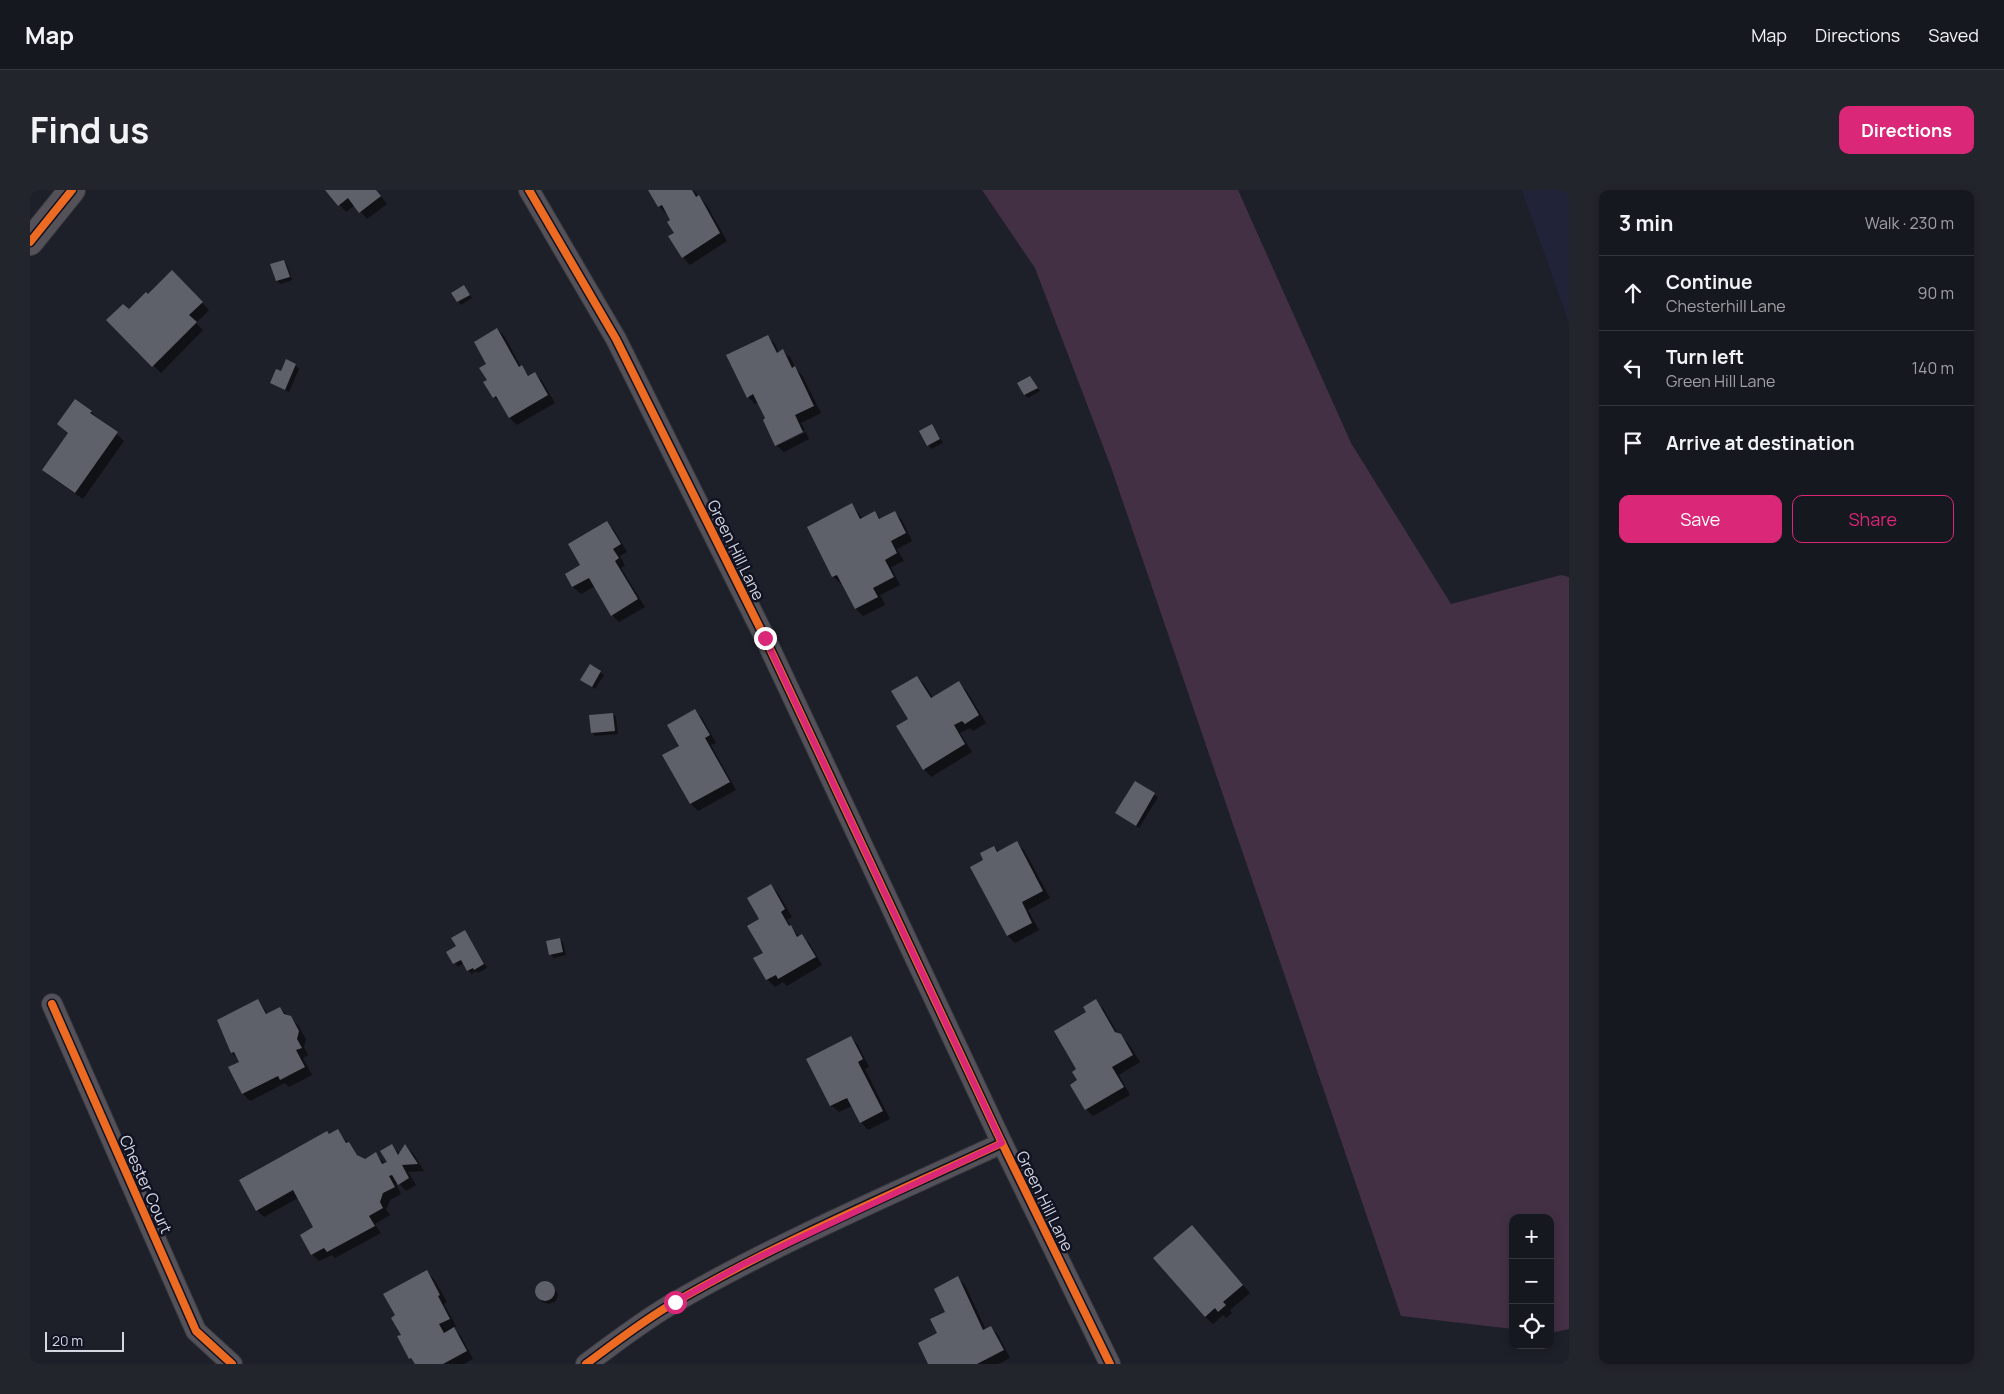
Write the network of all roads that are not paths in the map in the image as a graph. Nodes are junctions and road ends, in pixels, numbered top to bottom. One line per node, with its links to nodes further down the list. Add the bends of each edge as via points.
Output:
1 (72, 190): 3 (street)
2 (529, 190): 5 (street, Green Hill Lane, via 620,347 765,638)
3 (30, 242)
4 (52, 1004): 6 (street, Chester Court, via 196,1331)
5 (1002, 1143): 7 (street, via 742,1265 675,1302); 8 (street, Green Hill Lane)
6 (232, 1364)
7 (586, 1364)
8 (1110, 1364)

